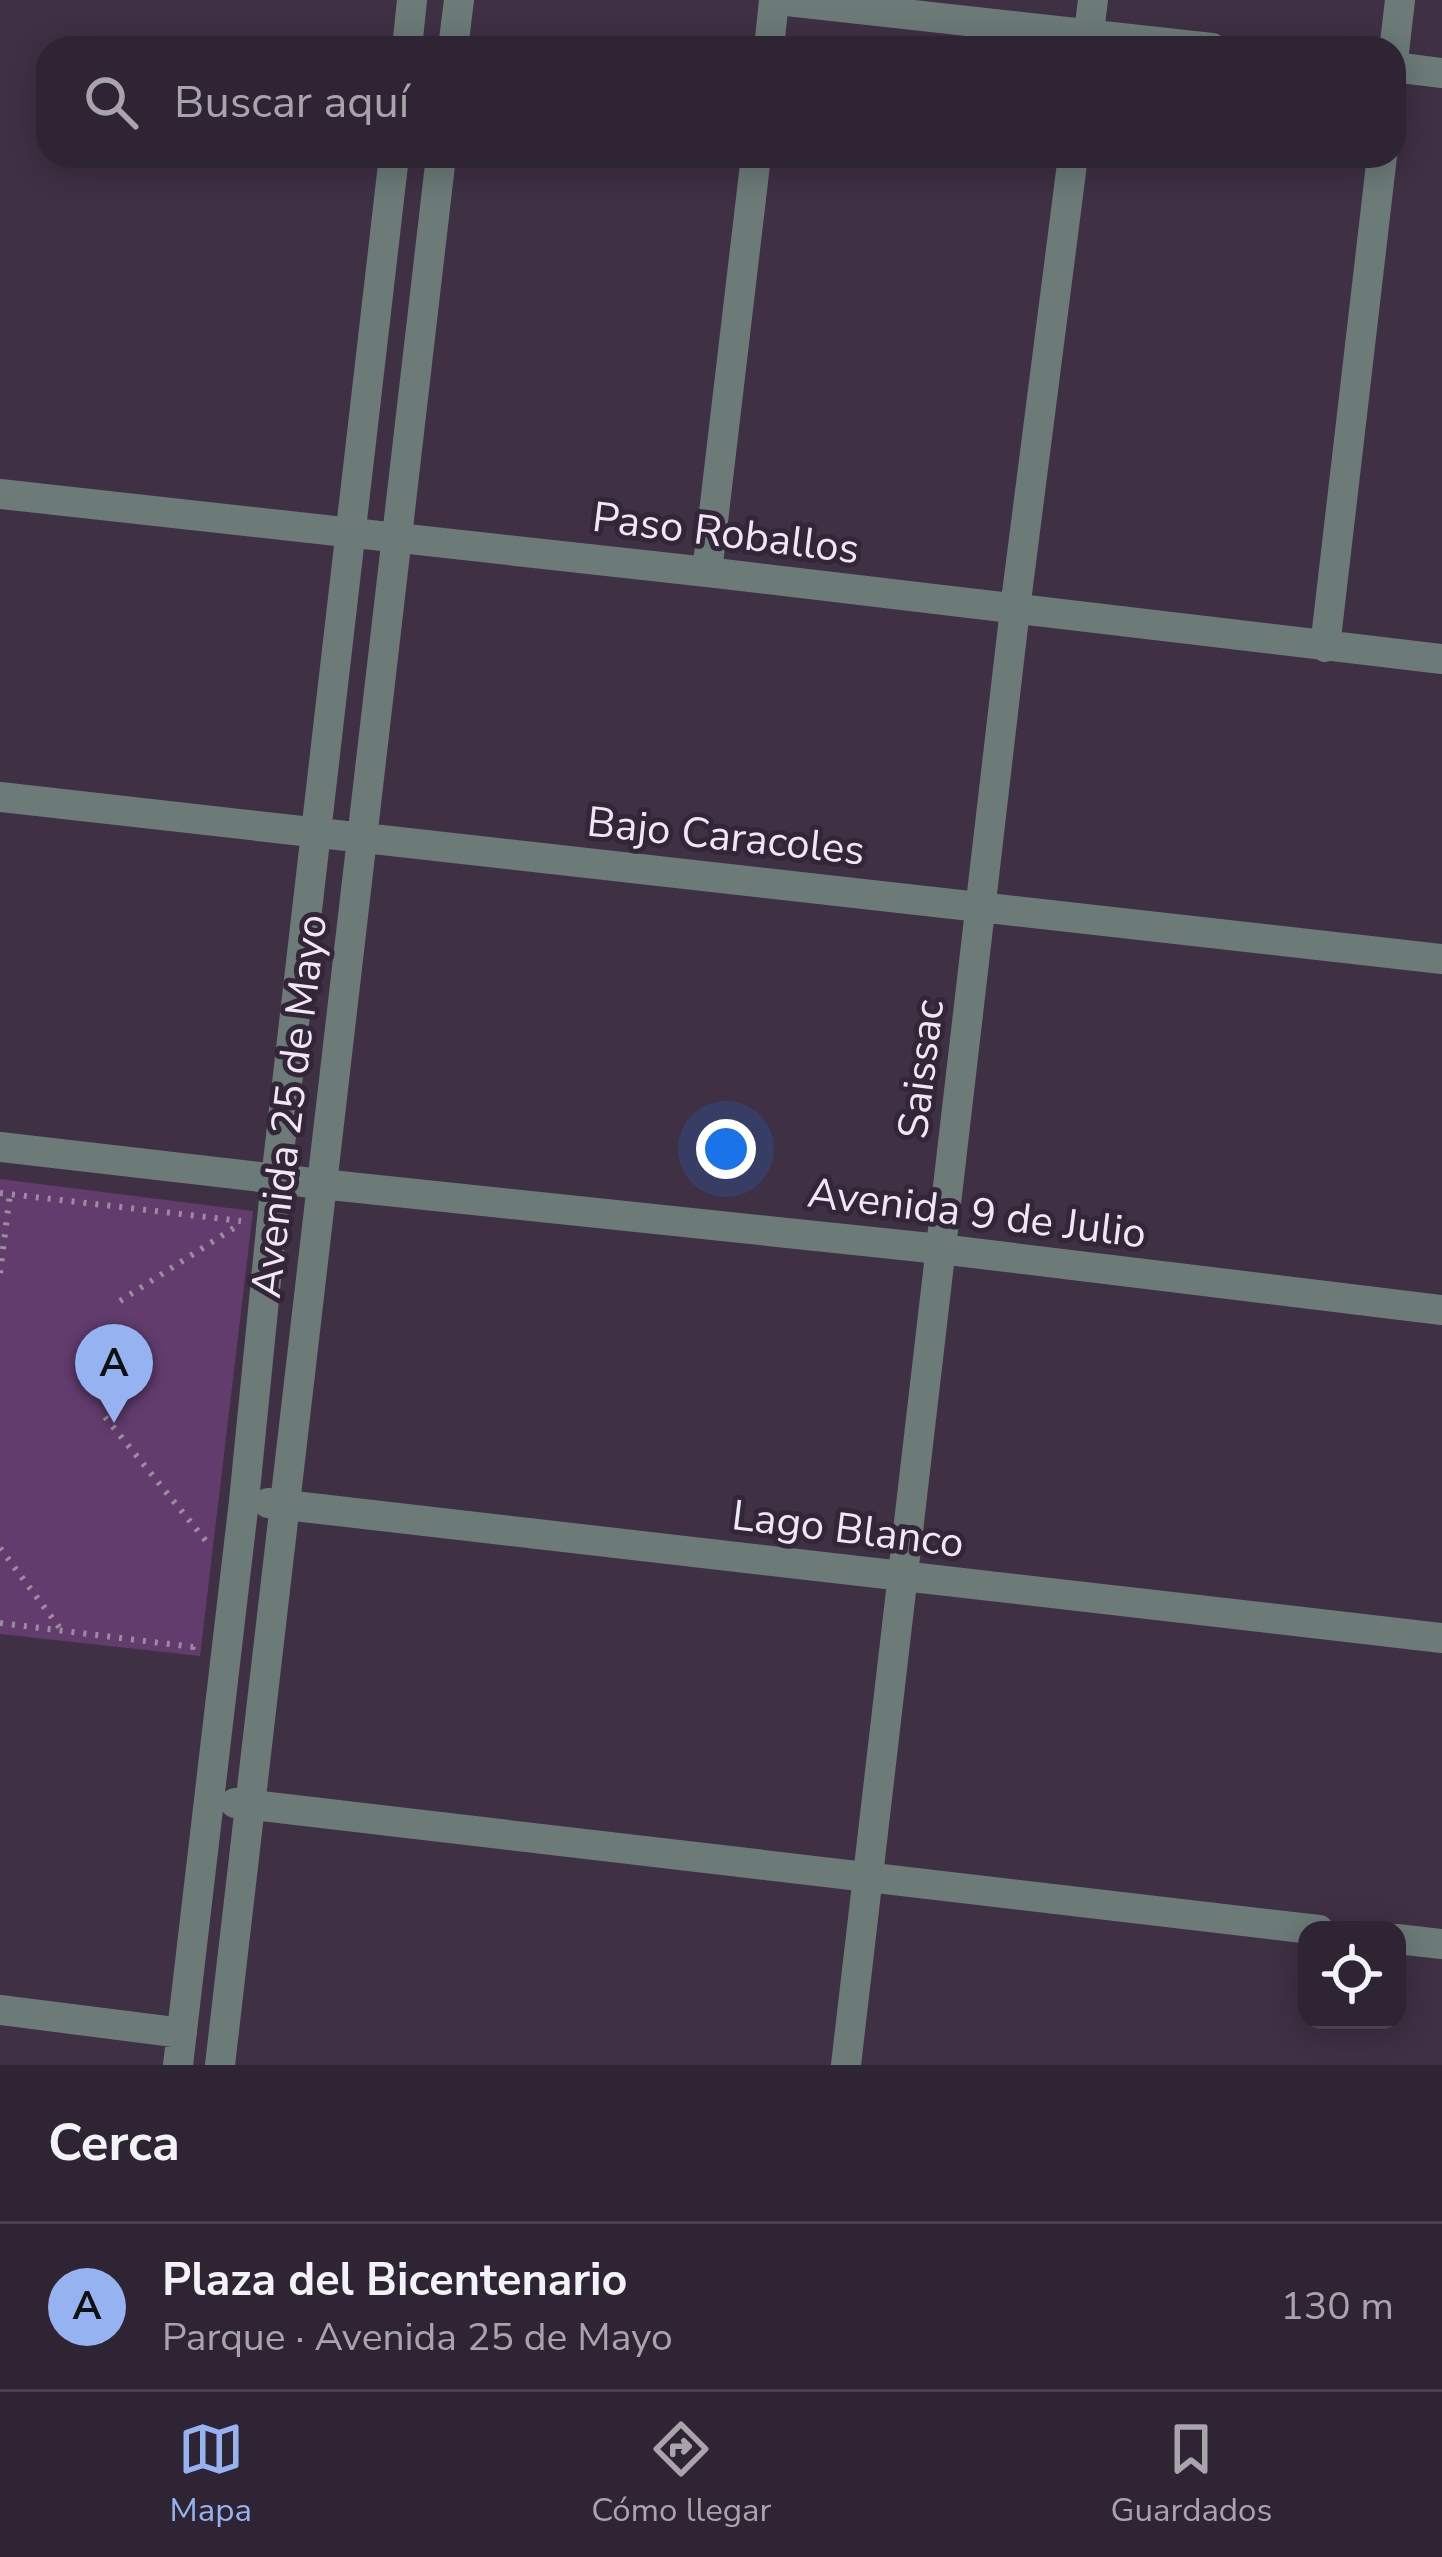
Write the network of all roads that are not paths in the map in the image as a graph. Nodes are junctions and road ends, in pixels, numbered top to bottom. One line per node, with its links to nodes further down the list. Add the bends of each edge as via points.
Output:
1 (412, 0): 6 (street)
2 (459, 0): 7 (street)
3 (776, 0): 8 (street); 9 (street)
4 (1093, 0): 10 (street)
5 (1400, 0): 11 (street)
6 (408, 36)
7 (454, 36)
8 (771, 36)
9 (1043, 36)
10 (1089, 36)
11 (1396, 36)
12 (1406, 68): 13 (street)
13 (1442, 73)
14 (393, 168): 20 (street, Avenida 25 de Mayo)
15 (440, 168): 21 (street, Avenida 25 de Mayo)
16 (755, 168): 22 (street)
17 (1071, 168): 23 (street, Saissac)
18 (1381, 168): 24 (street)
19 (0, 494): 20 (street, Paso Roballos)
20 (350, 532): 21 (street, Paso Roballos); 27 (street, Avenida 25 de Mayo)
21 (397, 537): 22 (street, Paso Roballos); 28 (street, Avenida 25 de Mayo)
22 (707, 572): 23 (street, Paso Roballos)
23 (1015, 609): 24 (street, Paso Roballos); 29 (street, Saissac)
24 (1325, 647): 25 (street, Paso Roballos)
25 (1442, 659)
26 (0, 797): 27 (street, Bajo Caracoles)
27 (317, 832): 28 (street, Bajo Caracoles); 32 (street, Avenida 25 de Mayo)
28 (362, 836): 29 (street, Bajo Caracoles); 33 (street, Avenida 25 de Mayo)
29 (982, 906): 30 (street, Bajo Caracoles); 34 (street, Saissac)
30 (1442, 959)
31 (0, 1147): 32 (street, Avenida 9 de Julio)
32 (276, 1179): 33 (street, Avenida 9 de Julio); 36 (street, Avenida 25 de Mayo)
33 (322, 1184): 34 (street, Avenida 9 de Julio); 37 (street, Avenida 25 de Mayo)
34 (940, 1249): 35 (street, Avenida 9 de Julio); 38 (street, Saissac)
35 (1442, 1310)
36 (244, 1501): 37 (street, Lago Blanco); 40 (street, Avenida 25 de Mayo)
37 (284, 1505): 38 (street, Lago Blanco); 41 (street, Avenida 25 de Mayo)
38 (902, 1576): 39 (street, Lago Blanco); 42 (street, Saissac)
39 (1442, 1638)
40 (209, 1799): 41 (street); 47 (street, Avenida 25 de Mayo)
41 (250, 1804): 42 (street); 49 (street, Avenida 25 de Mayo)
42 (867, 1877): 43 (street); 50 (street, Saissac)
43 (1298, 1928)
44 (1406, 1940): 45 (street)
45 (1442, 1944)
46 (0, 2010): 47 (street)
47 (182, 2032): 48 (street, Avenida 25 de Mayo)
48 (178, 2065)
49 (220, 2065)
50 (846, 2065)

